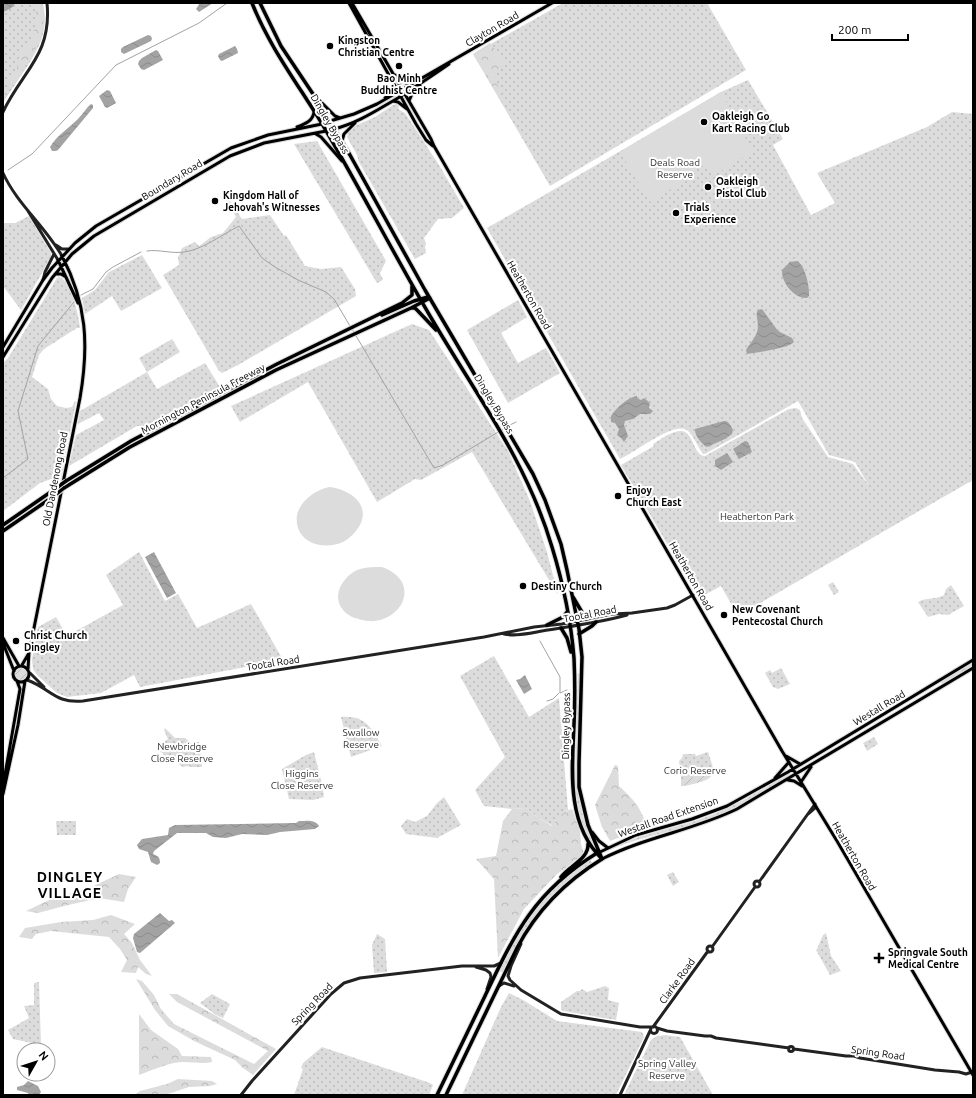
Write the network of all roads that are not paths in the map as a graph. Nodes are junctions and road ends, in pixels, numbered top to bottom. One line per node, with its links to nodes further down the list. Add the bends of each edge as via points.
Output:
1 (47, 3): 21 (main road, via 47,28 42,47)
2 (252, 3): 20 (highway, Dingley Bypass, via 270,40)
3 (260, 3): 14 (highway, Dingley Bypass, via 281,46)
4 (350, 3): 7 (main road, Heatherton Road); 11 (main road, Heatherton Road)
5 (552, 3): 6 (main road, Clayton Road)
6 (460, 56): 8 (main road, Clayton Road); 9 (main road, Clayton Road)
7 (392, 73): 10 (main road); 12 (main road, Heatherton Road)
8 (423, 77): 9 (main road); 10 (main road, Clayton Road)
9 (424, 82): 15 (main road, Clayton Road); 19 (main road)
10 (410, 84): 12 (main road, Clayton Road)
11 (394, 85): 13 (main road, Heatherton Road); 17 (main road)
12 (402, 89): 13 (main road, Boundary Road); 15 (main road, Heatherton Road)
13 (398, 92): 16 (main road, Heatherton Road); 17 (main road, Boundary Road)
14 (313, 94): 23 (main road, via 335,116); 25 (highway, Dingley Bypass)
15 (405, 94): 16 (main road, Boundary Road); 19 (main road, Heatherton Road)
16 (400, 96): 18 (main road, Boundary Road); 22 (main road, Heatherton Road)
17 (382, 101): 23 (main road, Boundary Road)
18 (392, 101): 22 (main road, via 401,104); 24 (main road, Boundary Road)
19 (409, 101): 34 (main road, Heatherton Road)
20 (313, 109): 26 (highway, Dingley Bypass); 28 (main road, via 311,120)
21 (3, 112)
22 (410, 113): 34 (main road, Heatherton Road, via 426,140)
23 (343, 118): 25 (main road, Boundary Road)
24 (358, 120): 27 (main road, Boundary Road); 31 (main road, via 344,134)
25 (330, 121): 26 (highway, Boundary Road); 27 (highway, Dingley Bypass)
26 (322, 124): 28 (main road, Boundary Road); 29 (highway, Dingley Bypass)
27 (334, 129): 29 (highway, Boundary Road); 31 (highway, Dingley Bypass)
28 (292, 130): 32 (main road, Boundary Road)
29 (326, 131): 30 (main road, Boundary Road); 35 (highway, Dingley Bypass)
30 (316, 134): 33 (main road, Boundary Road); 35 (main road)
31 (342, 141): 51 (highway, Dingley Bypass)
32 (248, 142): 33 (main road, via 260,140); 38 (main road, Boundary Road, via 219,154)
33 (264, 143): 39 (main road, Boundary Road, via 226,157)
34 (434, 146): 62 (main road, Heatherton Road)
35 (343, 162): 50 (highway, Dingley Bypass)
36 (3, 173): 37 (main road, Old Dandenong Road, via 10,188)
37 (23, 203): 40 (main road, Old Dandenong Road); 42 (main road, Old Dandenong Road)
38 (122, 211): 39 (main road); 41 (main road, Boundary Road, via 89,231)
39 (125, 217): 45 (main road, Boundary Road, via 89,239)
40 (55, 244): 41 (main road, via 62,249); 43 (main road, Old Dandenong Road)
41 (68, 249): 43 (main road, Boundary Road)
42 (54, 254): 44 (main road, Old Dandenong Road); 49 (main road)
43 (62, 256): 44 (main road, Boundary Road); 45 (main road, Old Dandenong Road)
44 (58, 260): 46 (main road, Old Dandenong Road); 49 (main road, Boundary Road)
45 (65, 262): 46 (main road, Boundary Road); 53 (main road, Old Dandenong Road, via 75,284)
46 (61, 266): 47 (main road, Boundary Road); 48 (main road, Old Dandenong Road)
47 (55, 274): 48 (main road); 58 (main road, Boundary Road)
48 (68, 278): 53 (main road, Old Dandenong Road)
49 (43, 280): 57 (main road, Boundary Road)
50 (411, 283): 52 (highway, Dingley Bypass); 55 (highway, Mornington Peninsula Freeway, via 413,292 407,300)
51 (430, 297): 52 (highway); 61 (highway, Dingley Bypass, via 533,474 545,500 564,557)
52 (421, 301): 54 (highway, Mornington Peninsula Freeway); 55 (highway, Mornington Peninsula Freeway); 56 (highway, Dingley Bypass)
53 (81, 308): 75 (main road, Old Dandenong Road, via 85,346 83,380)
54 (411, 308): 56 (highway, via 424,316); 60 (highway, Mornington Peninsula Freeway, bridge, via 276,370 142,440 64,488)
55 (372, 318): 59 (highway, Mornington Peninsula Freeway, bridge, via 277,364 131,441 66,481)
56 (445, 342): 63 (highway, Dingley Bypass, via 500,428 523,472 543,519 557,563)
57 (3, 347)
58 (3, 357)
59 (3, 525)
60 (3, 531)
61 (572, 594): 65 (highway); 67 (highway, Dingley Bypass)
62 (693, 595): 64 (main road, Tootal Road, via 667,608); 86 (main road, Heatherton Road)
63 (567, 612): 68 (highway, Dingley Bypass); 69 (highway, via 563,617)
64 (633, 613): 65 (main road, Tootal Road); 66 (main road, Tootal Road)
65 (586, 619): 67 (main road, Tootal Road)
66 (596, 622): 67 (main road, Tootal Road); 72 (highway)
67 (577, 623): 68 (main road, Tootal Road); 72 (highway, Dingley Bypass)
68 (569, 624): 69 (main road, Tootal Road); 70 (main road, Tootal Road); 76 (highway, Dingley Bypass)
69 (547, 625): 71 (main road, Tootal Road)
70 (561, 628): 71 (main road, Tootal Road); 76 (highway)
71 (503, 634): 85 (main road, Tootal Road, via 83,701 64,700)
72 (579, 634): 99 (highway, Dingley Bypass, via 582,656 579,787)
73 (3, 638): 78 (main road)
74 (3, 643): 81 (main road)
75 (29, 653): 78 (main road, Old Dandenong Road); 79 (main road, Old Dandenong Road)
76 (574, 660): 100 (highway, Dingley Bypass, via 572,786 577,813)
77 (973, 660): 88 (main road, Westall Road)
78 (20, 666): 79 (main road); 81 (main road)
79 (28, 668): 82 (main road)
80 (973, 668): 89 (main road, Westall Road)
81 (14, 671): 84 (main road)
82 (30, 673): 83 (main road); 85 (main road, Tootal Road)
83 (26, 680): 84 (main road); 85 (main road, Tootal Road, via 34,682); 97 (main road)
84 (17, 681): 96 (main road, via 20,689)
85 (48, 692)
86 (785, 756): 87 (main road, Heatherton Road); 88 (main road)
87 (789, 762): 90 (main road, Heatherton Road); 93 (main road)
88 (800, 764): 90 (main road, Westall Road)
89 (813, 764): 91 (main road, Westall Road); 94 (main road)
90 (792, 769): 91 (main road, Heatherton Road); 93 (main road, Westall Road Extension)
91 (796, 774): 92 (main road, Westall Road Extension); 94 (main road, Heatherton Road)
92 (788, 780): 95 (main road); 103 (main road, Westall Road Extension, via 722,816 632,846)
93 (772, 781): 101 (main road, Westall Road Extension, via 710,813 636,835)
94 (801, 782): 95 (main road, Heatherton Road)
95 (804, 787): 98 (main road, Heatherton Road)
96 (3, 790)
97 (3, 794)
98 (815, 805): 112 (main road, Clarke Road, via 759,882 760,886 755,886 712,947 707,947 708,951); 117 (main road, Heatherton Road)
99 (588, 825): 101 (main road); 102 (highway, Dingley Bypass)
100 (587, 842): 102 (highway, Dingley Bypass); 104 (highway, via 588,849 585,854)
101 (608, 848): 102 (main road, Westall Road Extension)
102 (598, 853): 103 (highway); 104 (highway, Westall Road Extension)
103 (602, 859): 105 (highway, Westall Road Extension, via 560,890 540,911)
104 (556, 884): 106 (highway, Westall Road Extension, via 528,914)
105 (524, 935): 108 (highway, Westall Road Extension); 109 (main road, via 508,978)
106 (501, 963): 107 (main road, Spring Road, via 494,966); 110 (highway, Westall Road Extension)
107 (468, 966): 110 (main road, Spring Road, via 490,973 490,980); 118 (main road, Spring Road, via 360,978 344,983 318,1008)
108 (499, 986): 109 (main road, via 506,983); 120 (highway, Westall Road Extension)
109 (515, 986): 111 (main road, via 561,1014)
110 (481, 1003): 119 (highway, Westall Road Extension)
111 (640, 1027): 112 (main road); 113 (main road)
112 (655, 1028): 113 (main road, Clarke Road); 114 (main road); 115 (main road)
113 (650, 1031): 115 (main road); 116 (main road)
114 (667, 1031): 115 (main road); 117 (main road, Spring Road, via 789,1048 791,1046 794,1049 935,1070)
115 (655, 1033): 116 (main road)
116 (647, 1040): 121 (main road)
117 (971, 1072)
118 (241, 1095)
119 (437, 1095)
120 (446, 1095)
121 (620, 1095)

